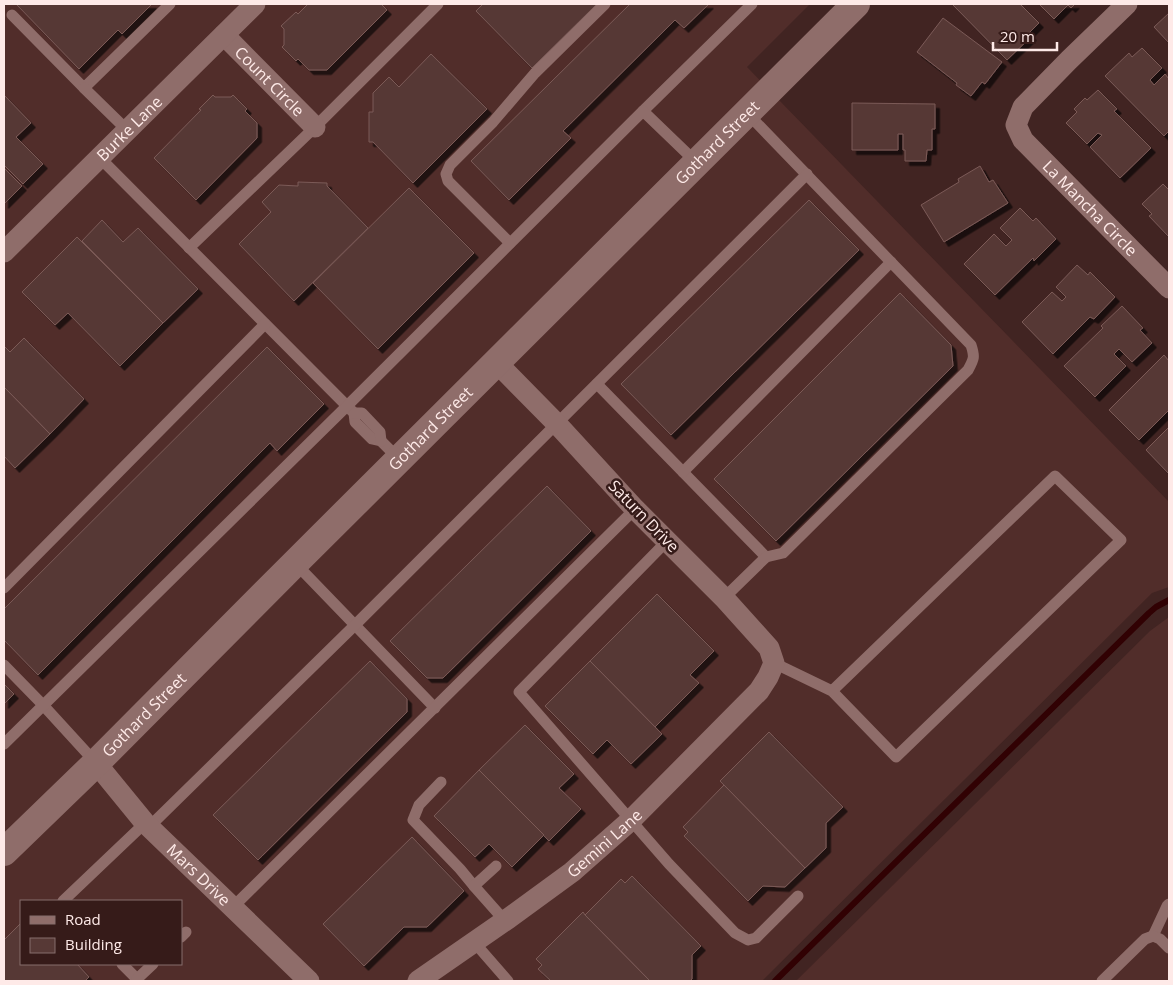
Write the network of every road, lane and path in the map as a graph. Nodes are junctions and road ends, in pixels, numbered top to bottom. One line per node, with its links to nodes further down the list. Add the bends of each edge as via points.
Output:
1 (170, 4): 10 (lane)
2 (255, 4): 9 (street, Burke Lane)
3 (605, 4): 18 (lane, via 536,73 450,165 446,174 448,181)
4 (752, 4): 11 (lane)
5 (856, 4): 12 (street, Gothard Street)
6 (1127, 4): 22 (street, La Mancha Circle, via 1023,107 1016,125 1023,140)
7 (432, 6): 13 (lane)
8 (12, 15): 10 (lane)
9 (224, 35): 13 (street, Count Circle); 14 (street, Burke Lane)
10 (84, 88): 14 (lane)
11 (643, 111): 16 (lane); 18 (lane)
12 (747, 112): 16 (street, Gothard Street); 17 (lane)
13 (315, 127): 19 (lane)
14 (127, 130): 15 (street, Burke Lane)
15 (100, 158): 19 (lane); 20 (street, Burke Lane)
16 (697, 162): 24 (street, Gothard Street)
17 (806, 174): 21 (lane); 25 (lane)
18 (510, 243): 26 (lane)
19 (189, 248): 23 (lane)
20 (4, 252)
21 (891, 262): 29 (lane); 32 (lane, via 971,345 973,361 968,370 783,553)
22 (1169, 288)
23 (265, 324): 26 (lane); 34 (lane)
24 (496, 362): 27 (street, Saturn Drive); 28 (street, Gothard Street)
25 (597, 384): 27 (lane); 29 (lane)
26 (350, 409): 28 (lane, via 362,413 380,432); 40 (lane)
27 (557, 424): 30 (street, Saturn Drive); 36 (lane)
28 (390, 450): 33 (street, Gothard Street)
29 (683, 472): 32 (lane)
30 (635, 509): 31 (street, Saturn Drive); 41 (lane)
31 (667, 541): 35 (street, Saturn Drive); 45 (lane, via 519,692)
32 (766, 557): 35 (lane)
33 (294, 563): 36 (lane); 43 (street, Gothard Street)
34 (4, 588)
35 (724, 598): 38 (street, Saturn Drive, via 769,648)
36 (355, 625): 41 (lane); 46 (lane)
37 (4, 665): 40 (lane)
38 (771, 670): 39 (lane); 45 (street, Gemini Lane, via 759,691)
39 (832, 691): 39 (lane, via 1055,476 1121,540 896,757)
40 (43, 705): 42 (lane); 43 (lane)
41 (435, 708): 53 (lane)
42 (4, 744)
43 (96, 762): 46 (street, Mars Drive); 47 (street, Gothard Street)
44 (442, 782): 49 (lane, via 419,805 413,820)
45 (630, 820): 50 (lane, via 668,864 736,933 748,940 756,938); 54 (street, Gemini Lane, via 572,872)
46 (147, 825): 51 (lane); 53 (street, Mars Drive)
47 (4, 852)
48 (496, 866): 49 (lane)
49 (474, 886): 54 (lane)
50 (798, 896)
51 (63, 900)
52 (1169, 904): 55 (lane)
53 (233, 907): 61 (street, Mars Drive)
54 (505, 921): 56 (street, Gemini Lane)
55 (1153, 936): 57 (lane); 64 (lane, via 1145,939)
56 (474, 942): 62 (street, Gemini Lane); 63 (lane)
57 (1169, 948)
58 (123, 965): 60 (lane)
59 (152, 965): 60 (lane)
60 (138, 980)
61 (309, 981)
62 (418, 981)
63 (508, 981)
64 (1102, 981)

